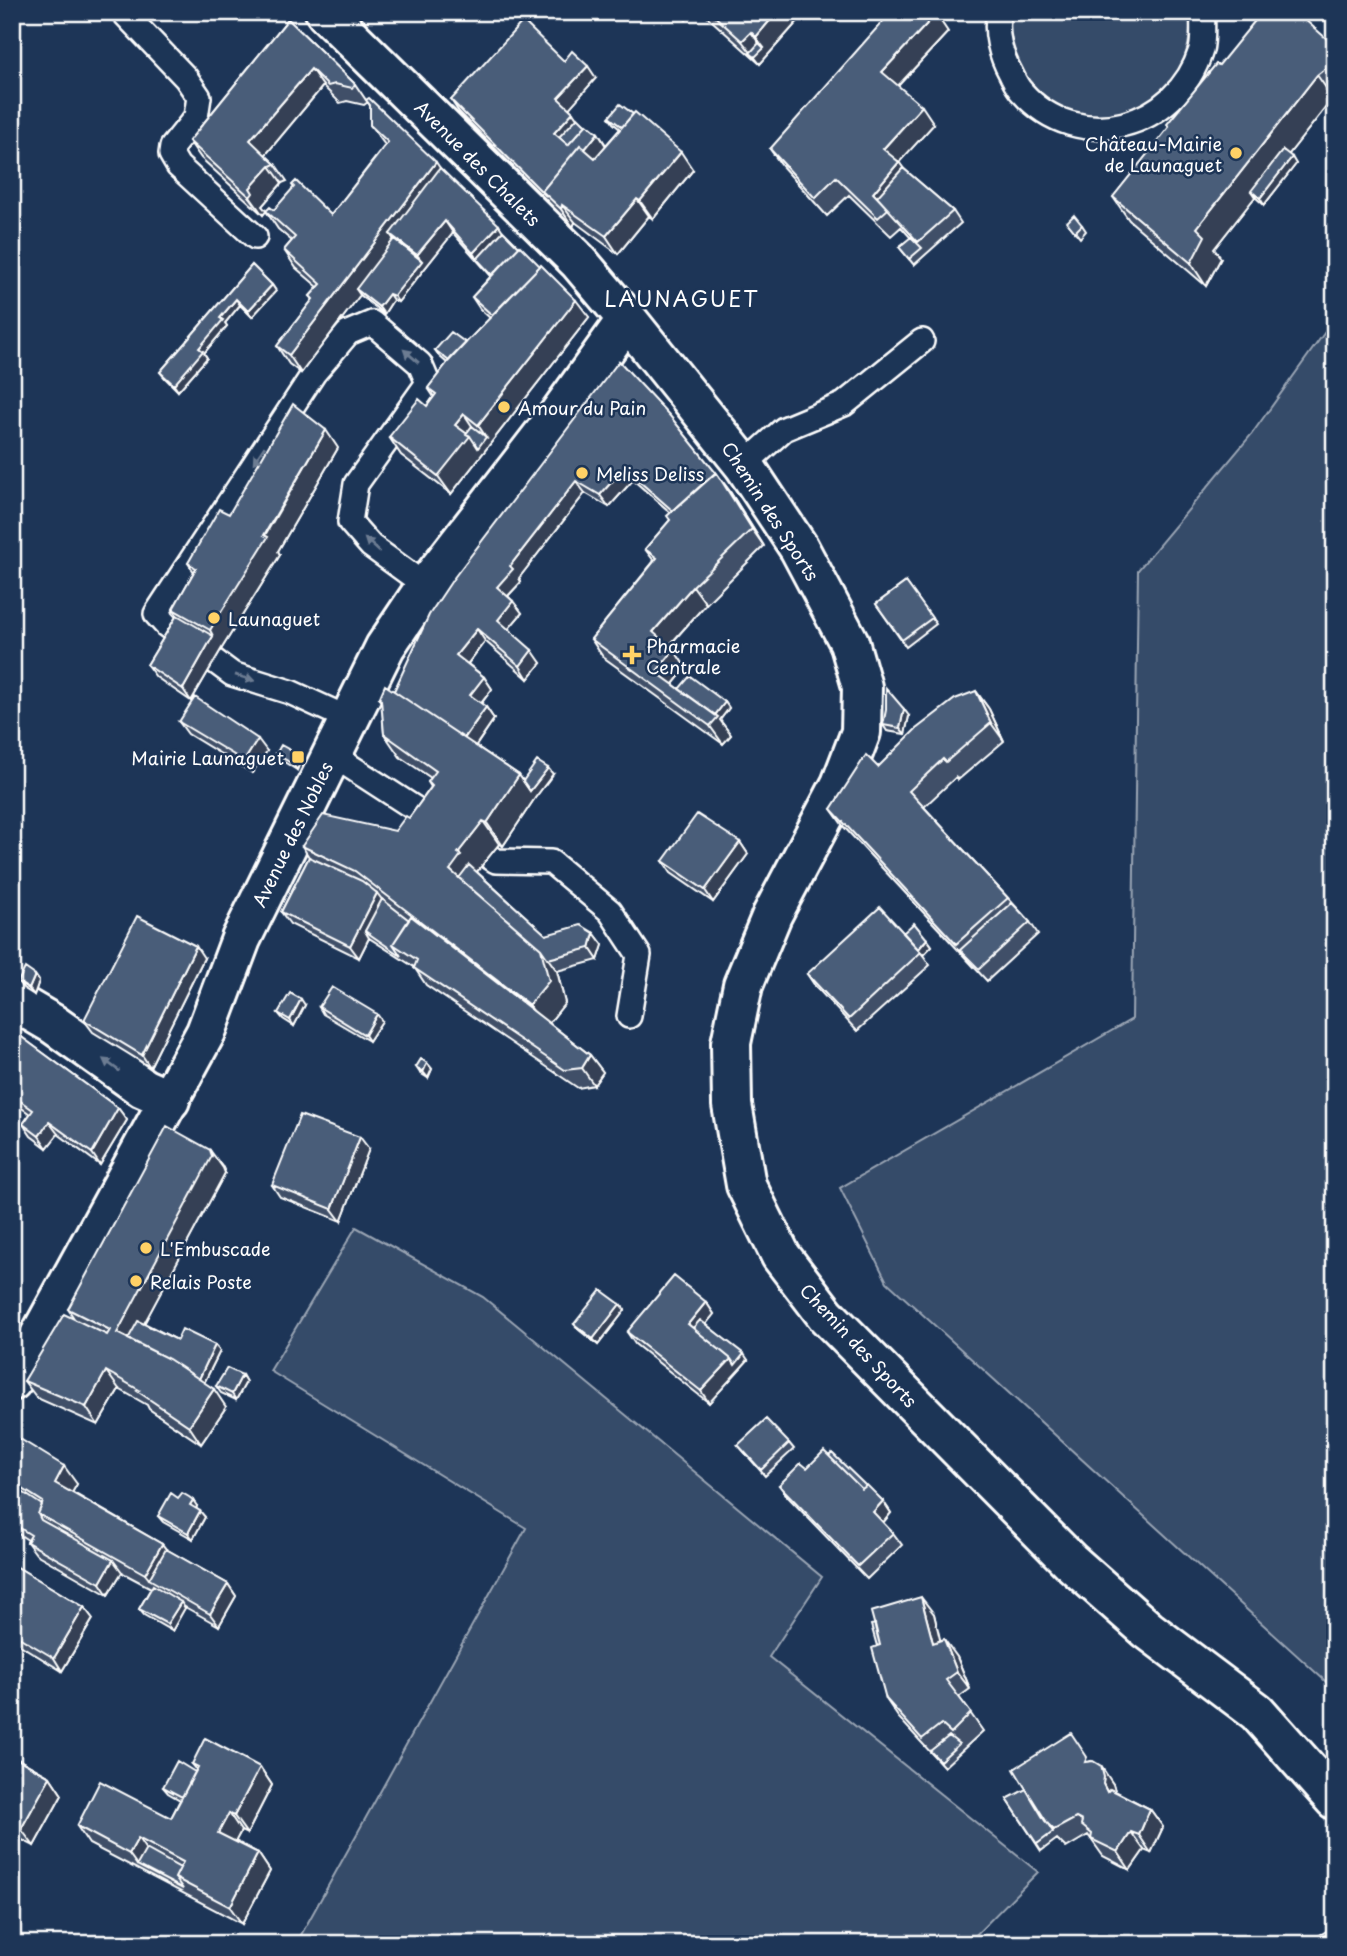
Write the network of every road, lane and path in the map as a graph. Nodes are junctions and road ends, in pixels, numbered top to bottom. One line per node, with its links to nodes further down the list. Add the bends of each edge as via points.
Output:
1 (123, 12): 5 (lane, via 199,97 195,117 172,147 178,166)
2 (325, 12): 6 (street, Avenue des Chalets, via 579,262)
3 (999, 12): 4 (lane, via 1003,59 1021,92 1051,116 1087,128 1125,125 1160,109 1186,82 1201,48)
4 (1203, 12)
5 (255, 237)
6 (627, 319): 8 (street, Chemin des Sports); 9 (street, Avenue des Nobles)
7 (922, 341): 8 (lane, via 844,404 784,429)
8 (744, 465): 16 (street, Chemin des Sports, via 799,548 837,619 862,687 861,732 841,784 772,915 743,985 731,1043 732,1105 746,1185 781,1256 826,1315 1070,1561 1148,1630 1257,1712)
9 (426, 586): 10 (street, Avenue des Nobles, via 385,647); 10 (lane, one-way to 10, via 371,546 350,522 356,484 428,383 420,363 372,323 348,333 314,373 156,614 232,674 290,692)
10 (349, 719): 11 (street, Avenue des Nobles)
11 (331, 754): 13 (lane, via 496,862 551,862 610,911 639,955); 14 (street, Avenue des Nobles, via 241,939 206,1032)
12 (12, 1000): 14 (street, one-way to 12, via 143,1088)
13 (629, 1016)
14 (170, 1100): 15 (street, Avenue des Nobles)
15 (12, 1381)
16 (1335, 1800)

